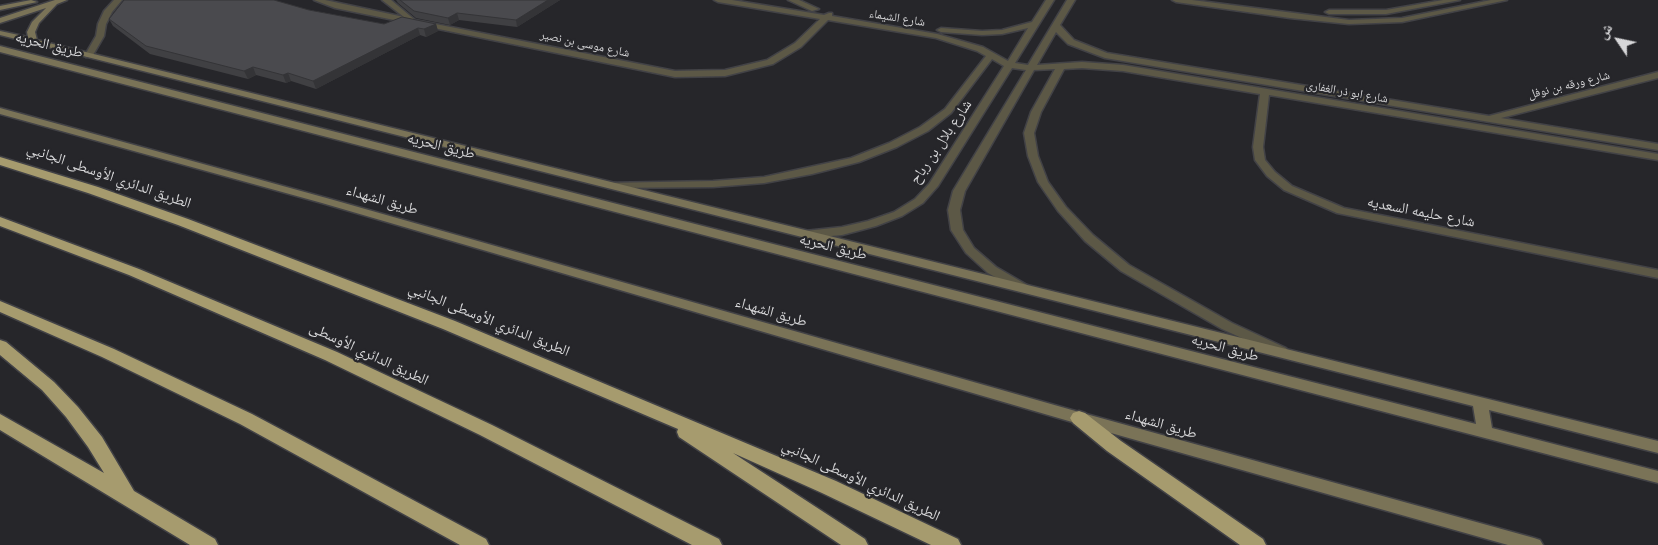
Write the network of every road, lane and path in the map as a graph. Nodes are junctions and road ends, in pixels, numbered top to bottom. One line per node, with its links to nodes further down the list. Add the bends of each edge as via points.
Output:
1 (118, 0): 28 (street, via 108,11 100,36)
2 (318, 0): 21 (street, شارع موسى بن نصير)
3 (386, 0): 21 (street)
4 (718, 0): 19 (street, شارع الشيماء)
5 (761, 0): 17 (street, شارع الشيماء)
6 (792, 0): 17 (street)
7 (1050, 0): 22 (street, شارع بلال بن رباح)
8 (1176, 0): 15 (street, via 1349,22 1402,20)
9 (1228, 0): 10 (street, via 1315,11 1364,13 1406,10)
10 (1456, 0)
11 (1503, 0): 15 (street)
12 (36, 1): 16 (street); 18 (street)
13 (61, 1): 20 (street); 25 (street, via 36,22 31,32)
14 (1073, 1): 23 (street)
15 (1485, 1)
16 (0, 8)
17 (815, 9): 19 (street, شارع الشيماء)
18 (0, 13)
19 (829, 15): 21 (street, شارع موسى بن نصير, via 798,45 770,62 725,73 700,74 652,71); 22 (street, شارع الشيماء, via 961,32 1002,32); 27 (street, شارع الشيماء, via 937,36)
20 (0, 21)
21 (415, 22)
22 (1035, 24): 29 (street, شارع بلال بن رباح)
23 (1056, 25): 31 (street); 35 (street, شارع ابو ذر الغفارى, via 1070,42 1105,55)
24 (0, 33): 25 (street, طريق الحريه)
25 (33, 41): 28 (street, طريق الحريه)
26 (0, 49): 37 (street, طريق الحريه)
27 (992, 54): 29 (street, شارع الشيماء); 41 (street, via 948,112 924,129 855,160 764,180)
28 (89, 55): 36 (street, طريق الحريه)
29 (1009, 65): 31 (street, شارع ابو ذر الغفارى); 44 (street, شارع بلال بن رباح, via 933,186 919,201 872,224)
30 (1062, 65): 31 (street, شارع ابو ذر الغفارى); 33 (street, شارع ابو ذر الغفارى, via 1123,68); 49 (street, via 1036,112 1029,133 1043,182 1062,209 1089,238 1125,268 1227,326)
31 (1031, 68): 46 (street, via 959,192 954,210 958,230 970,250 992,270)
32 (1658, 75): 35 (street, شارع ورقه بن نوفل)
33 (1265, 91): 39 (street, شارع ابو ذر الغفارى); 45 (street, شارع حليمه السعديه, via 1258,147 1260,160 1288,188 1312,200 1373,218)
34 (0, 111): 52 (street, طريق الشهداء)
35 (1487, 119): 38 (street, شارع ابو ذر الغفارى)
36 (367, 124): 37 (street); 41 (street, طريق الحريه)
37 (344, 138): 42 (street, طريق الحريه)
38 (1658, 147)
39 (1658, 158)
40 (0, 161): 51 (highway, الطريق الدائري الأوسطى الجانبي, via 92,190 290,262)
41 (608, 185): 42 (street); 44 (street, طريق الحريه)
42 (590, 201): 54 (street, طريق الحريه)
43 (0, 221): 60 (highway, الطريق الدائري الأوسطى, via 143,276 339,360 486,430)
44 (809, 234): 46 (street, طريق الحريه)
45 (1658, 274)
46 (1022, 288): 49 (street, طريق الحريه)
47 (0, 306): 59 (highway, via 124,360 246,419)
48 (0, 346): 57 (highway, via 48,386 72,412 95,442)
49 (1288, 354): 50 (street, طريق الحريه)
50 (1480, 402): 54 (street); 55 (street, طريق الحريه)
51 (649, 409): 61 (highway); 62 (highway, الطريق الدائري الأوسطى الجانبي, via 829,487)
52 (1079, 418): 63 (highway); 64 (street, طريق الشهداء)
53 (0, 421): 57 (highway)
54 (1485, 432): 56 (street, طريق الحريه)
55 (1658, 447)
56 (1658, 477)
57 (126, 494): 58 (highway)
58 (208, 545)
59 (479, 545)
60 (712, 545)
61 (858, 545)
62 (951, 545)
63 (1256, 545)
64 (1534, 545)

